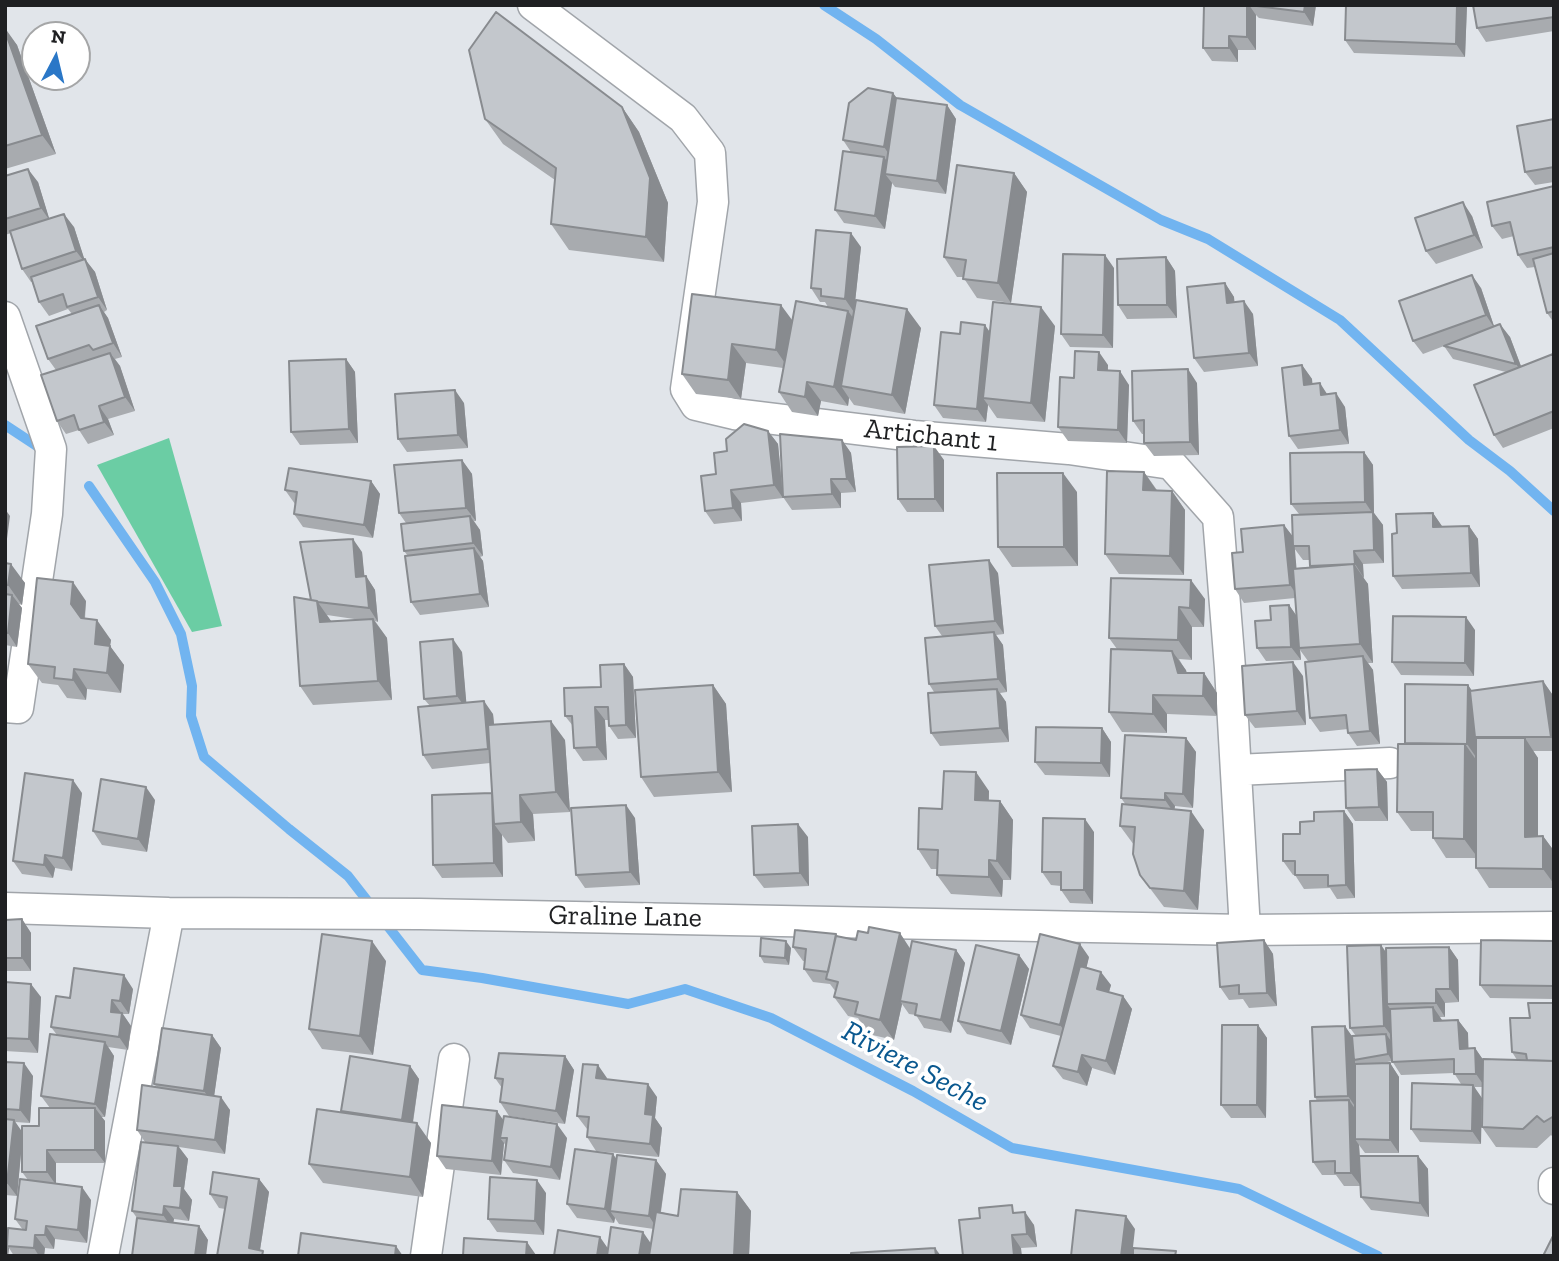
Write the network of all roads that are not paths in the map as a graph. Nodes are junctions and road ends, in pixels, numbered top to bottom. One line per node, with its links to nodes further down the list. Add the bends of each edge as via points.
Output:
1 (533, 5): 5 (street, Artichant 1, via 683,118 710,153 713,202 686,389 695,405 762,418 1069,449 1171,464 1217,517)
2 (5, 317): 3 (street, via 51,450 47,514 18,708)
3 (5, 707)
4 (1390, 764): 5 (street)
5 (1236, 770): 9 (street, Artichant 1)
6 (5, 908): 7 (street, Graline Lane)
7 (169, 913): 9 (street, Graline Lane); 13 (street)
8 (1554, 928): 9 (street, Graline Lane)
9 (1245, 930)
10 (454, 1059): 14 (street)
11 (1554, 1182): 12 (street)
12 (1554, 1189)
13 (103, 1256)
14 (426, 1256)

